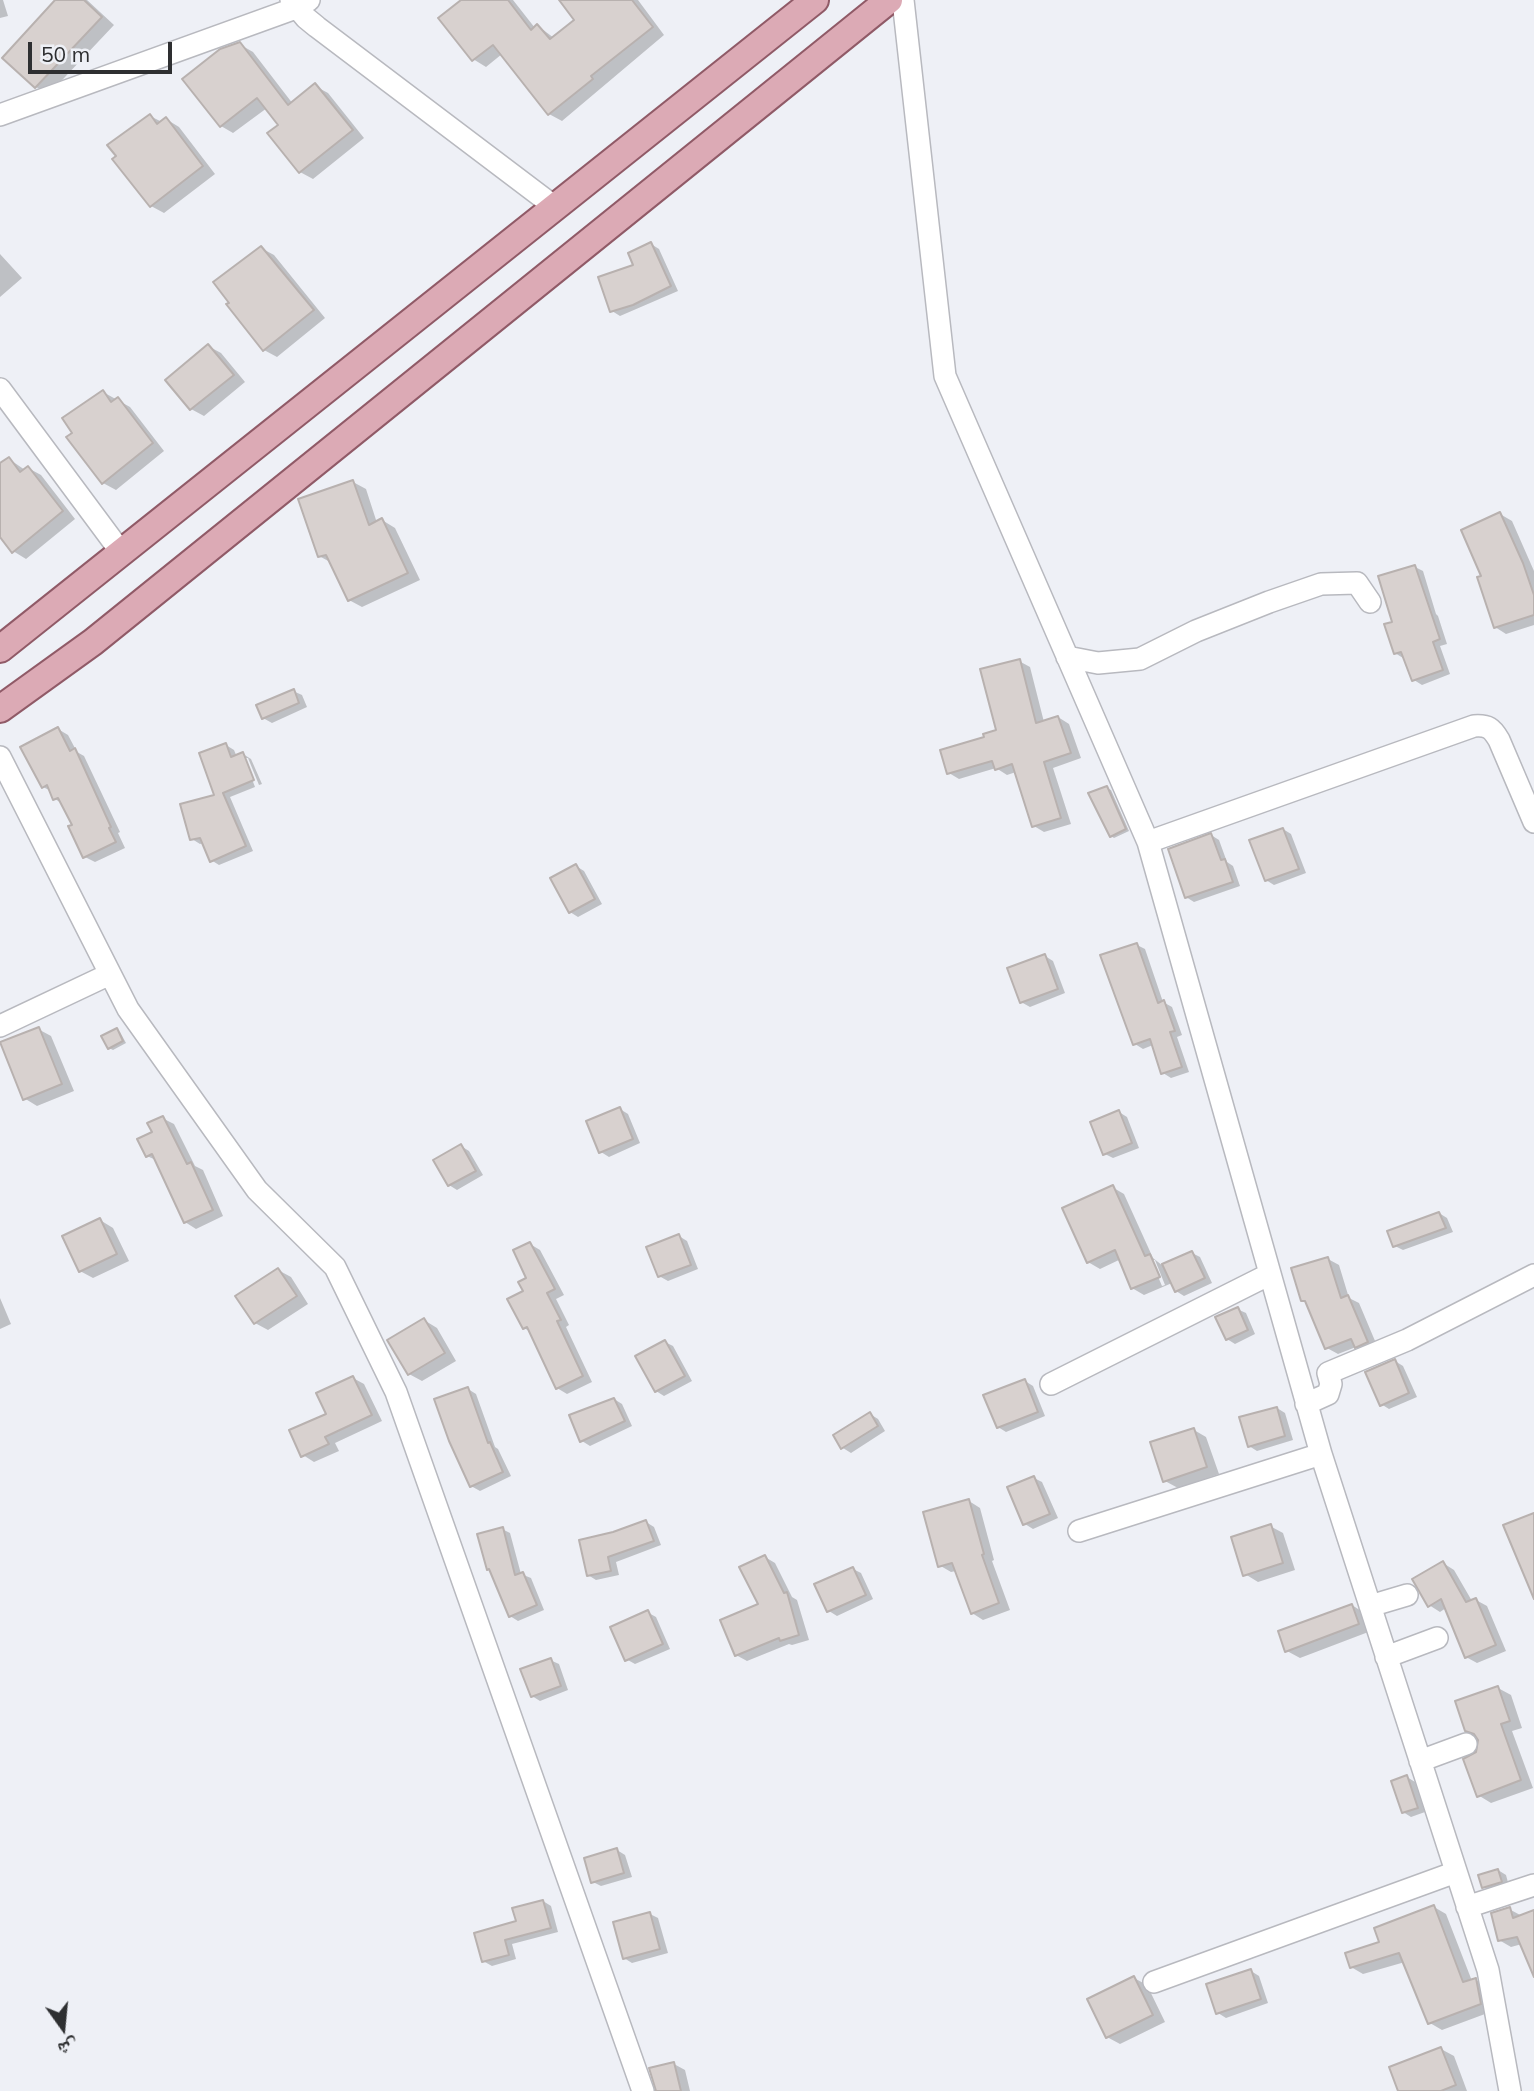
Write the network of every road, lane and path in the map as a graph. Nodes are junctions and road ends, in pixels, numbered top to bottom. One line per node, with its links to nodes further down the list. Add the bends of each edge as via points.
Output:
1 (815, 0): 6 (main road)
2 (889, 0): 12 (main road, via 93,642)
3 (904, 0): 11 (street, via 945,376)
4 (299, 3): 5 (street); 6 (street, via 317,27)
5 (0, 116)
6 (555, 207): 8 (main road)
7 (0, 389): 8 (street)
8 (121, 552): 10 (main road)
9 (1370, 602): 11 (street, via 1357,583 1321,584 1196,631 1140,659 1098,663)
10 (0, 649)
11 (1067, 657): 15 (street)
12 (0, 709)
13 (0, 757): 16 (street)
14 (1534, 822): 15 (street, via 1499,740 1486,725)
15 (1148, 842): 18 (street)
16 (110, 974): 17 (street); 34 (street, via 128,1009 257,1190 335,1267 396,1392)
17 (0, 1026)
18 (1270, 1274): 20 (street); 21 (street)
19 (1534, 1275): 21 (street, via 1407,1340 1328,1373 1328,1394)
20 (1051, 1384)
21 (1306, 1404): 22 (street)
22 (1321, 1454): 23 (street); 25 (street)
23 (1079, 1531)
24 (1407, 1595): 25 (street)
25 (1370, 1606): 27 (street)
26 (1437, 1638): 27 (street)
27 (1386, 1657): 29 (street)
28 (1466, 1744): 29 (street)
29 (1420, 1760): 30 (street)
30 (1456, 1871): 32 (street); 33 (street)
31 (1534, 1885): 32 (street)
32 (1467, 1907): 35 (street, via 1488,1970)
33 (1154, 1982)
34 (643, 2091)
35 (1510, 2091)

